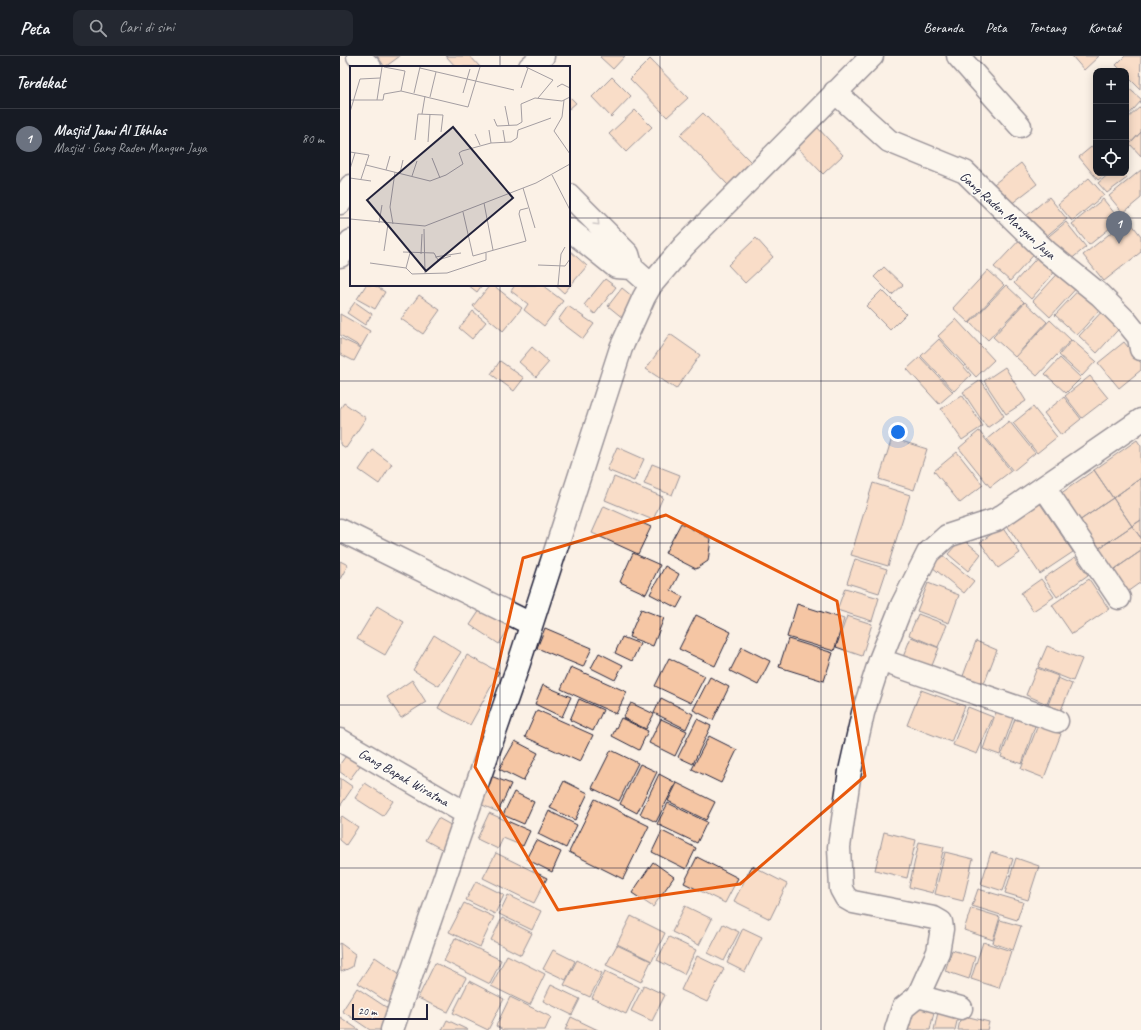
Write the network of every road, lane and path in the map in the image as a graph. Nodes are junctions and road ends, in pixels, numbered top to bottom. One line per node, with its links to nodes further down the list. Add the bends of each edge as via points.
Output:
1 (358, 56): 5 (street)
2 (543, 56): 6 (street)
3 (958, 56): 8 (street)
4 (862, 59): 7 (street)
5 (369, 66)
6 (531, 66)
7 (835, 92): 16 (street, via 684,246); 17 (street, Gang Raden Mangun Jaya, via 889,141 965,172 1047,252 1100,295 1126,321 1139,337)
8 (1020, 126)
9 (350, 188): 11 (street)
10 (570, 196): 15 (street, one-way to 15, via 628,254)
11 (340, 203)
12 (570, 230): 15 (street, via 616,267)
13 (350, 241): 14 (street)
14 (340, 256)
15 (632, 268): 16 (street)
16 (651, 285): 22 (street, via 621,348)
17 (1141, 349)
18 (1140, 423): 19 (street)
19 (1044, 487): 21 (street); 23 (street, via 996,520 947,536 928,553 902,605)
20 (340, 530): 22 (street)
21 (1119, 598)
22 (531, 624): 26 (street)
23 (880, 660): 24 (street); 27 (street, via 863,712 850,771 839,847 841,889 846,898 854,902 934,918 941,922 938,952)
24 (1058, 721)
25 (340, 740): 26 (street, Gang Bapak Wiratma)
26 (468, 814): 29 (street)
27 (918, 996): 28 (street); 30 (street, via 903,1008)
28 (961, 1008)
29 (392, 1030)
30 (896, 1030)

